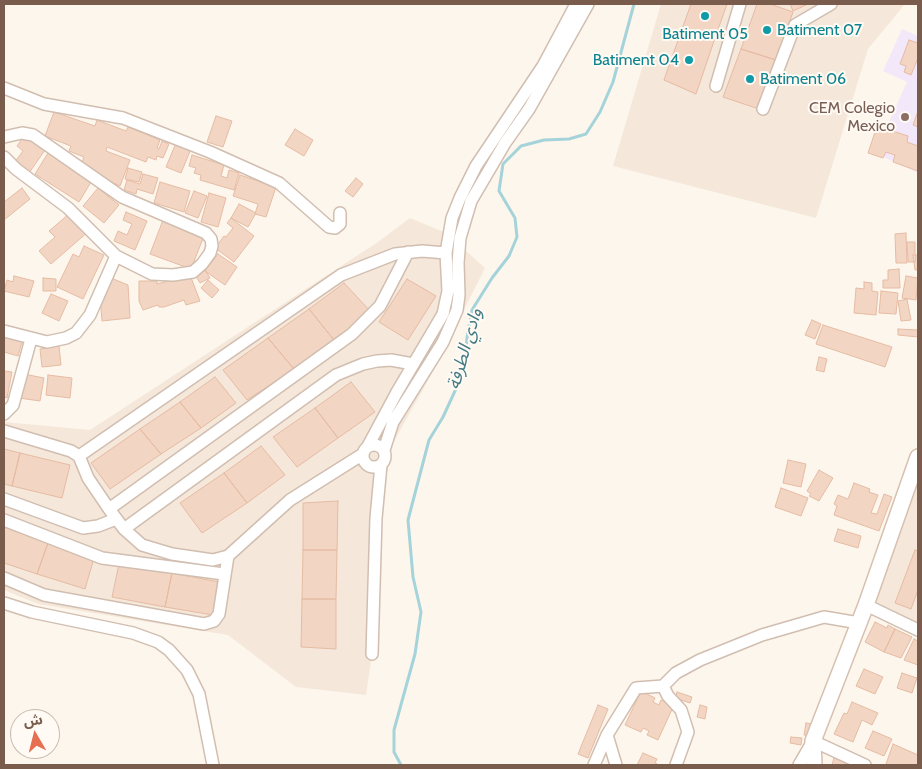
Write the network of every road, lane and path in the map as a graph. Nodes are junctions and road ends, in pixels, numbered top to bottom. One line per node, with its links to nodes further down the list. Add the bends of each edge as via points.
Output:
1 (576, 4): 12 (street, via 543,66 472,174 452,218)
2 (588, 4): 20 (street, via 529,109 471,201 460,238 459,294 454,317 443,342 393,422)
3 (740, 4): 5 (street)
4 (831, 4): 7 (street, via 795,25)
5 (716, 86)
6 (4, 88): 10 (street, via 44,104 122,118 210,152 279,183 329,227 335,228 340,224)
7 (763, 109)
8 (4, 137): 13 (street, via 22,133 33,135 122,197 206,232 212,246 207,259 193,272 173,275 152,274)
9 (4, 157): 13 (street, via 68,208)
10 (340, 213)
11 (408, 252): 12 (street); 21 (street, via 341,275); 25 (street, via 380,306 352,334)
12 (446, 253): 16 (street, via 448,291 445,307)
13 (116, 256): 15 (street, via 81,328 66,338 47,342)
14 (4, 331): 15 (street)
15 (31, 339): 17 (street, via 13,406)
16 (414, 364): 19 (street); 28 (street, via 376,361 336,375)
17 (4, 414)
18 (4, 431): 21 (street)
19 (366, 450): 20 (street, via 377,445); 23 (street, via 365,462 372,467); 29 (street, via 290,500)
20 (384, 450): 23 (street, via 386,458)
21 (79, 456): 25 (street, via 88,478)
22 (918, 457): 33 (street)
23 (381, 465): 36 (street)
24 (4, 499): 26 (street, via 83,528)
25 (109, 508): 26 (street)
26 (116, 519): 28 (street)
27 (4, 520): 30 (street, via 102,558)
28 (124, 529): 29 (street, via 142,545 172,554 213,560)
29 (228, 556): 30 (street)
30 (224, 574): 31 (street, via 219,614 214,621 204,624 44,596)
31 (4, 578)
32 (4, 603): 40 (street, via 32,612 133,632 169,650 187,670 199,694)
33 (866, 605): 34 (street); 35 (street)
34 (859, 623): 37 (street, via 824,617 762,635 687,667); 39 (street)
35 (918, 630)
36 (372, 654)
37 (663, 686): 38 (street, via 636,688); 43 (street, via 681,710 688,732)
38 (607, 735): 41 (street); 42 (street)
39 (814, 741): 44 (street); 45 (street); 46 (street)
40 (212, 765)
41 (594, 765)
42 (616, 765)
43 (676, 765)
44 (799, 765)
45 (814, 765)
46 (865, 765)

